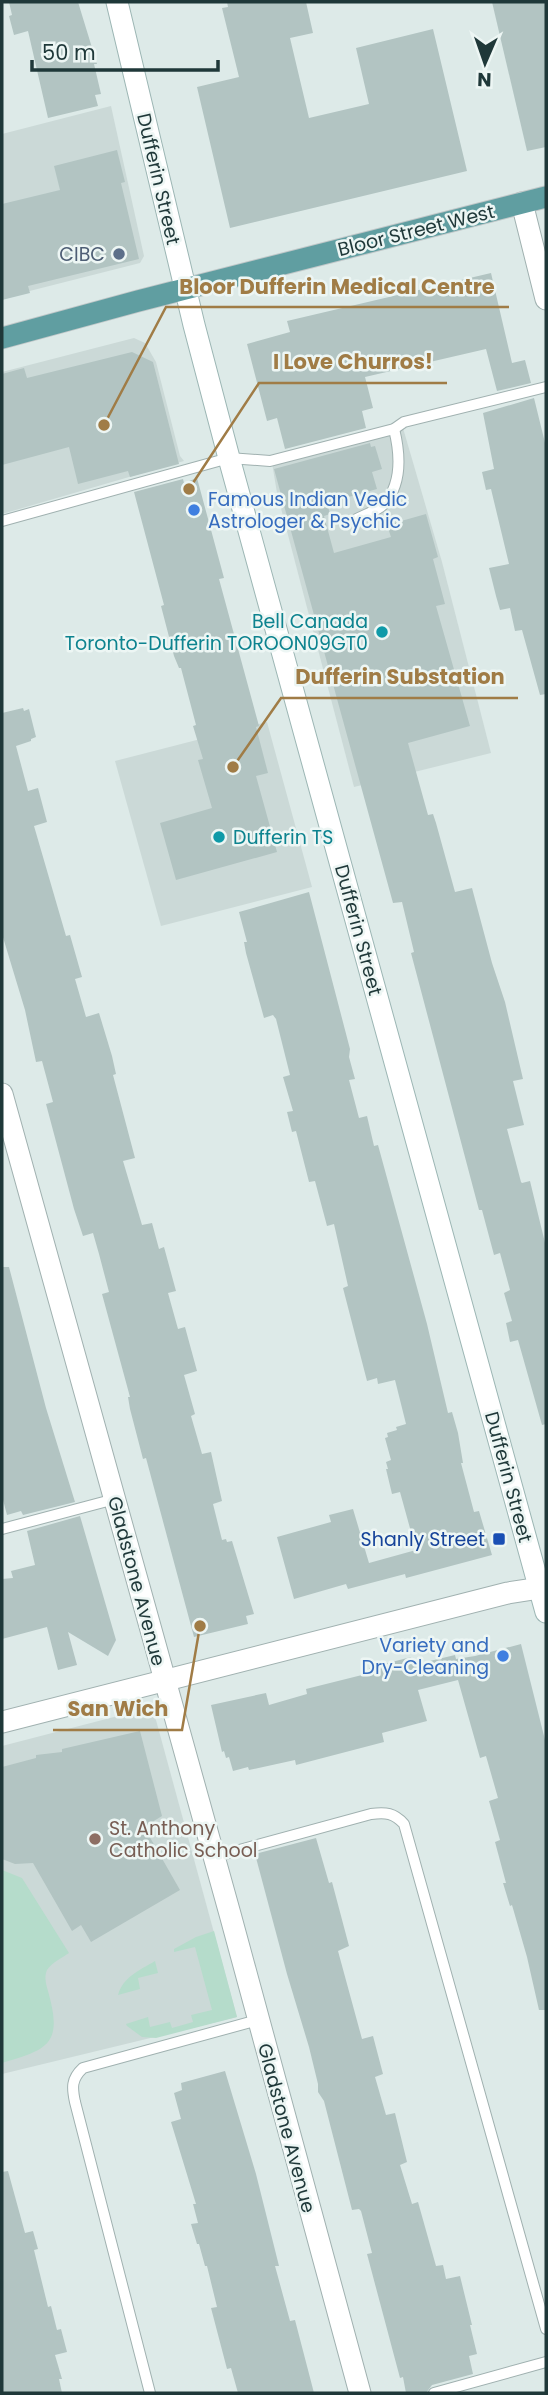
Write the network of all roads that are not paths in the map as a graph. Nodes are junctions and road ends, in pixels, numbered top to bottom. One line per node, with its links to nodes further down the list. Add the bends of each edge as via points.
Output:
1 (117, 2): 4 (street, Dufferin Street)
2 (546, 197): 3 (main road, Bloor Street West)
3 (522, 203): 4 (main road, Bloor Street West); 5 (street)
4 (185, 289): 6 (main road, Bloor Street West); 9 (street, Dufferin Street)
5 (546, 299)
6 (2, 338)
7 (546, 387): 8 (lane, via 404,422)
8 (394, 429): 9 (lane, via 270,461); 10 (lane, via 400,467 393,488 384,505)
9 (229, 457): 11 (lane); 15 (street, Dufferin Street)
10 (355, 520)
11 (2, 521)
12 (2, 1094): 13 (street, Gladstone Avenue)
13 (115, 1499): 14 (lane); 17 (street, Gladstone Avenue)
14 (2, 1529)
15 (540, 1588): 16 (street, Dufferin Street); 17 (street)
16 (546, 1612)
17 (164, 1679): 18 (street); 19 (street, Gladstone Avenue)
18 (2, 1722)
19 (214, 1857): 20 (street, Gladstone Avenue); 21 (lane, via 371,1814 396,1815 404,1824)
20 (258, 2021): 23 (lane, via 83,2068 72,2082); 24 (street, Gladstone Avenue)
21 (546, 2329)
22 (546, 2362): 25 (lane)
23 (150, 2393)
24 (360, 2393)
25 (434, 2393)

